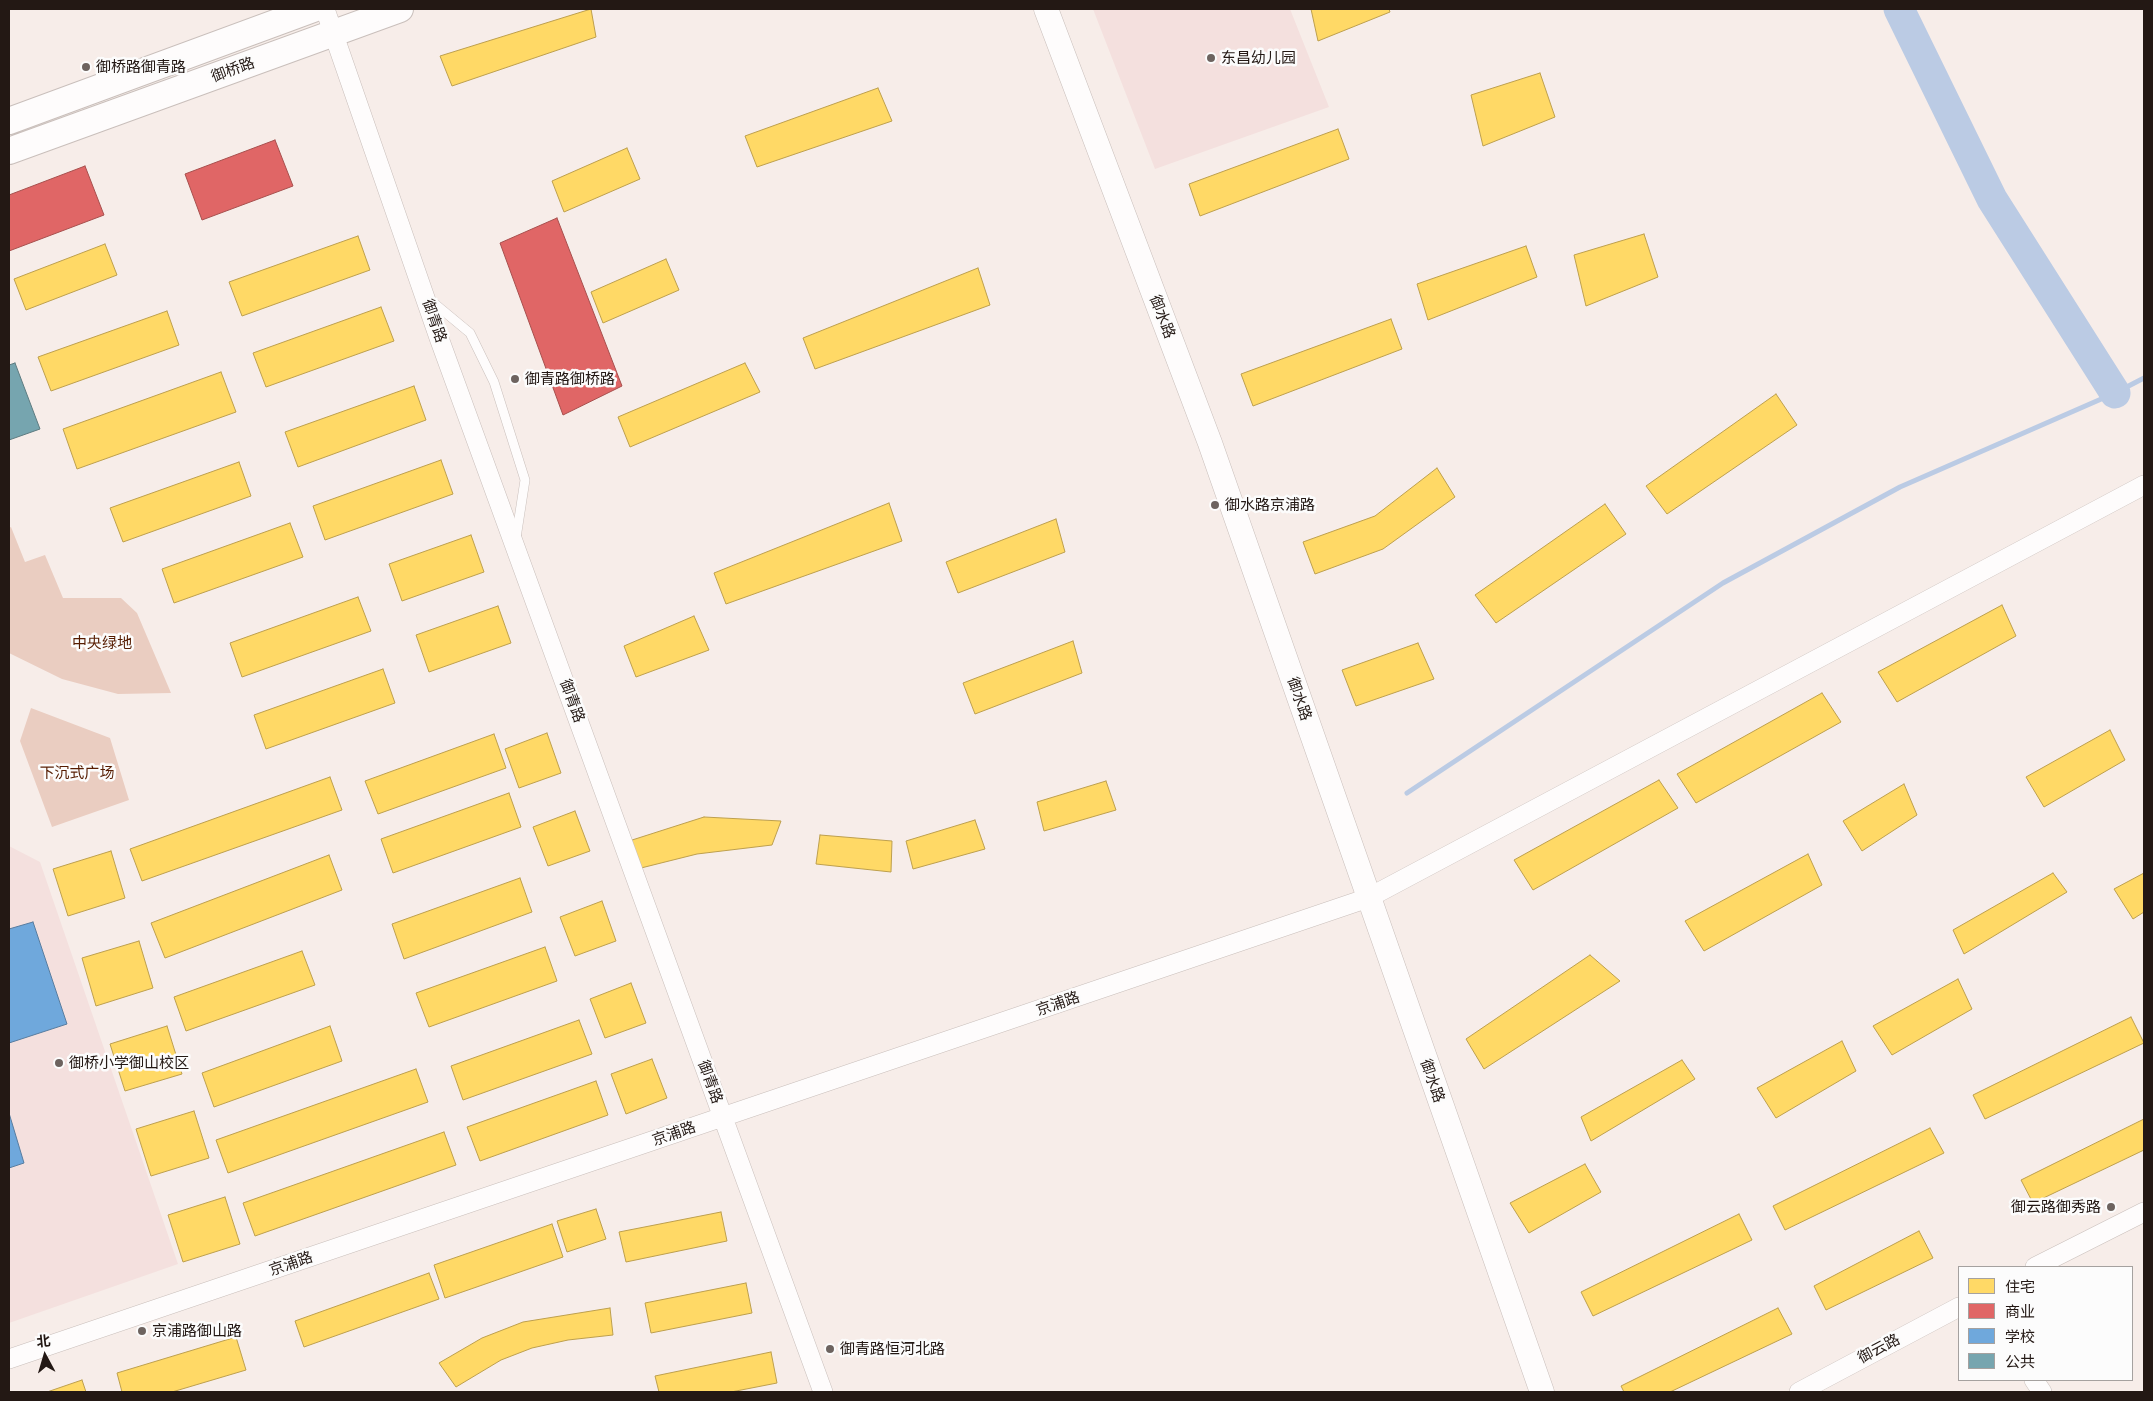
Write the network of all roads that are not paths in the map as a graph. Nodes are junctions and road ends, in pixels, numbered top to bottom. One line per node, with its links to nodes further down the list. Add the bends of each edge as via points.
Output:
1 (314, 9): 6 (main road, 御桥路)
2 (325, 9): 5 (street, 御青路)
3 (400, 9): 5 (main road, 御桥路)
4 (1046, 9): 11 (street, 御水路, via 1210,443)
5 (335, 33): 7 (main road, 御桥路); 8 (street, 御青路)
6 (9, 121)
7 (9, 151)
8 (425, 296): 10 (street, 御青路); 10 (lane, via 470,333 494,382 525,480)
9 (2144, 484): 11 (street, 京浦路)
10 (515, 545): 12 (street, 御青路)
11 (1368, 898): 12 (street, 京浦路); 19 (street, 御水路)
12 (723, 1118): 16 (street, 京浦路); 18 (street, 御青路)
13 (2144, 1212): 14 (street)
14 (2037, 1266)
15 (1958, 1307): 20 (street, 御云路)
16 (9, 1359)
17 (2035, 1381): 21 (street)
18 (823, 1392)
19 (1542, 1392)
20 (1798, 1392)
21 (2042, 1392)

